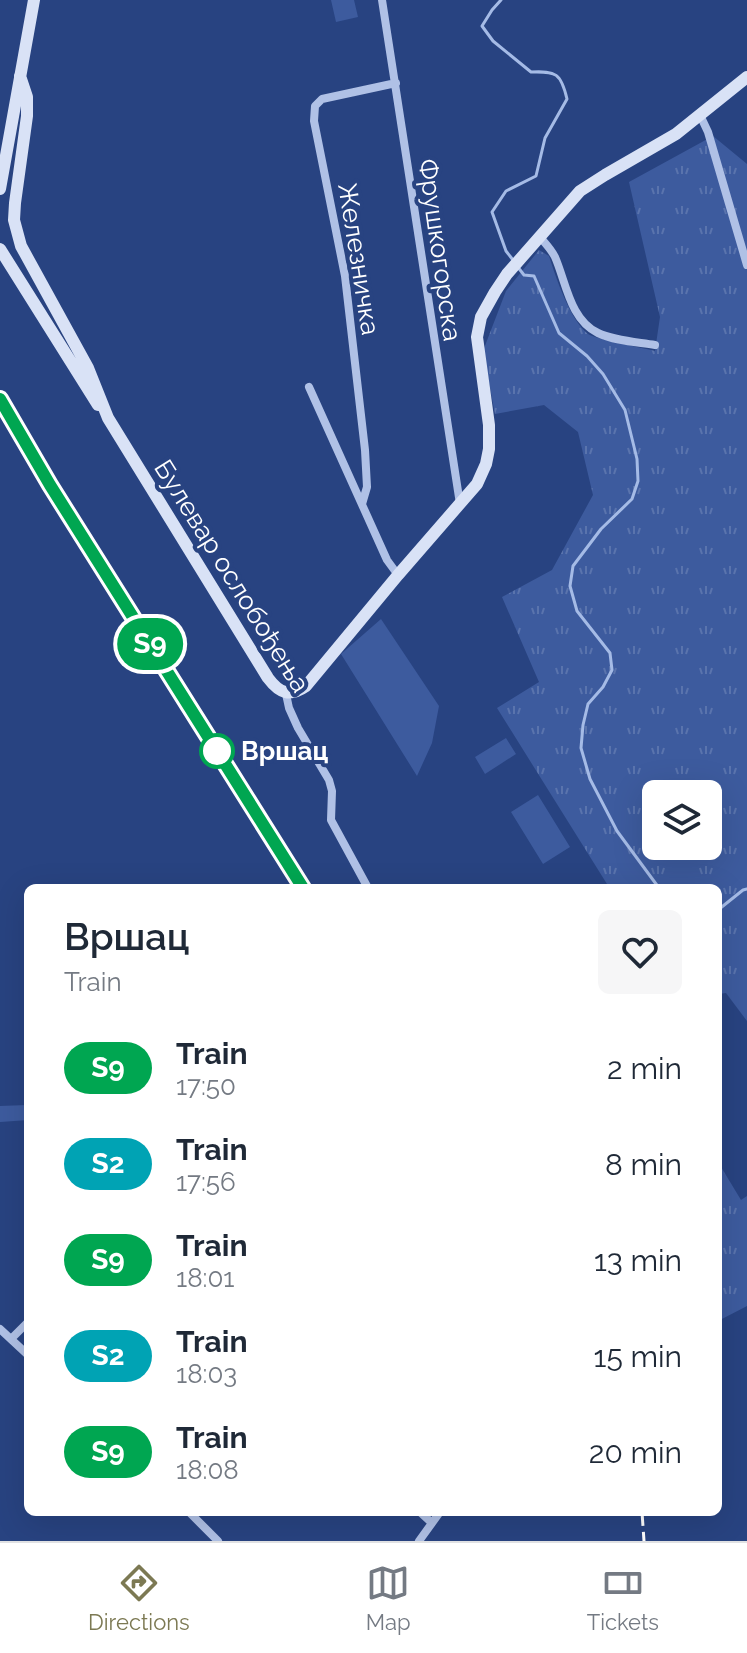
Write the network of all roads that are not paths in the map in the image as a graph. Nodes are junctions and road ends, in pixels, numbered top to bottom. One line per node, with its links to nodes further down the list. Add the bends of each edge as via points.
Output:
1 (34, 0): 3 (street)
2 (382, 0): 5 (street, Фрушкогорска)
3 (20, 76): 7 (street); 12 (street, Булевар ослобођења, via 27,116 14,220 27,259)
4 (747, 77): 6 (street)
5 (396, 83): 17 (street, Железничка, via 322,99 314,113 345,276 365,450 367,487); 18 (street, Фрушкогорска)
6 (700, 115): 8 (street, via 590,184); 10 (street)
7 (0, 189)
8 (539, 236): 11 (street, via 555,257 585,323 596,332); 18 (street, via 481,317 477,337 489,449 477,484)
9 (0, 249): 13 (street, Булевар ослобођења)
10 (747, 265)
11 (655, 345)
12 (78, 349): 13 (street); 14 (street, Булевар ослобођења)
13 (71, 365): 14 (street, Булевар ослобођења); 16 (street, Булевар ослобођења)
14 (95, 384): 16 (street, Булевар ослобођења)
15 (309, 387): 17 (street)
16 (108, 418): 20 (street, Булевар ослобођења, via 268,678)
17 (362, 504): 19 (street)
18 (460, 505): 19 (street)
19 (398, 575): 20 (street, via 306,686)
20 (286, 694): 21 (street, Булевар ослобођења, via 298,728 329,780 331,820)
21 (366, 884)
22 (24, 1326): 24 (street)
23 (0, 1329): 24 (street)
24 (11, 1339): 25 (street)
25 (24, 1351)
26 (193, 1516): 30 (street)
27 (424, 1516): 29 (street)
28 (437, 1516): 29 (street)
29 (432, 1523): 31 (street)
30 (218, 1541)
31 (419, 1541)

